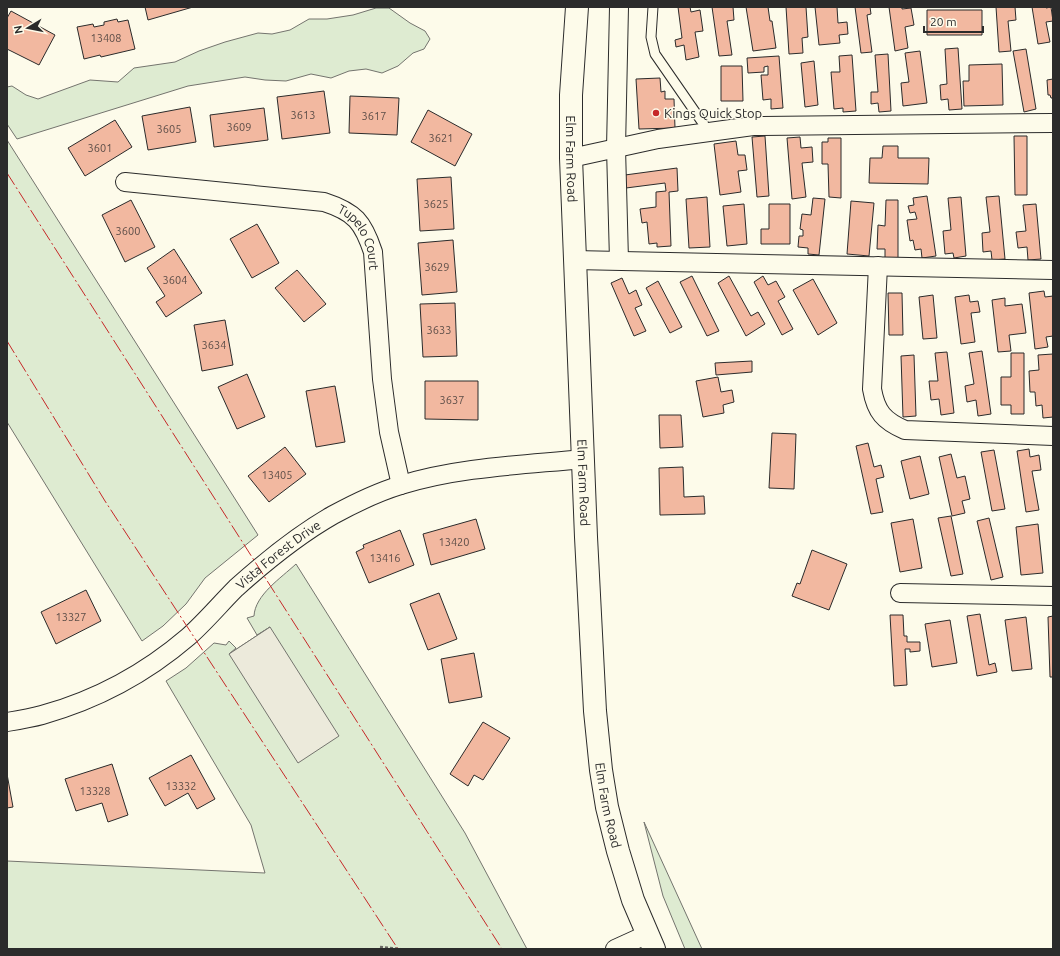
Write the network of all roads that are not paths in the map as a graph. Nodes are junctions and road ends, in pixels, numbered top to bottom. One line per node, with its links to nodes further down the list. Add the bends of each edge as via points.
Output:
1 (577, 7): 7 (street, Elm Farm Road, via 571,95)
2 (618, 7): 6 (street)
3 (653, 7): 5 (lane, via 652,37 655,54)
4 (1053, 123): 5 (street, via 753,126)
5 (709, 132): 6 (street)
6 (616, 148): 7 (street); 10 (street)
7 (571, 158): 9 (street, Elm Farm Road)
8 (125, 182): 15 (street, Tupelo Court, via 324,202 339,207 358,220 367,234 373,252 382,379 389,432)
9 (574, 260): 10 (street); 14 (street, Elm Farm Road)
10 (619, 260): 11 (street)
11 (878, 266): 12 (street); 13 (street, via 872,389 875,403 882,416 892,425 905,430)
12 (1053, 270)
13 (1053, 436)
14 (582, 459): 15 (street, Vista Forest Drive, via 451,473); 19 (street, Elm Farm Road, via 595,712 601,770 618,851)
15 (401, 485): 18 (street, Vista Forest Drive, via 346,508 299,537 236,589 189,636 158,661 124,682 81,702 42,715)
16 (900, 593): 17 (street)
17 (1053, 596)
18 (7, 722)
19 (651, 942): 20 (street)
20 (615, 949)

